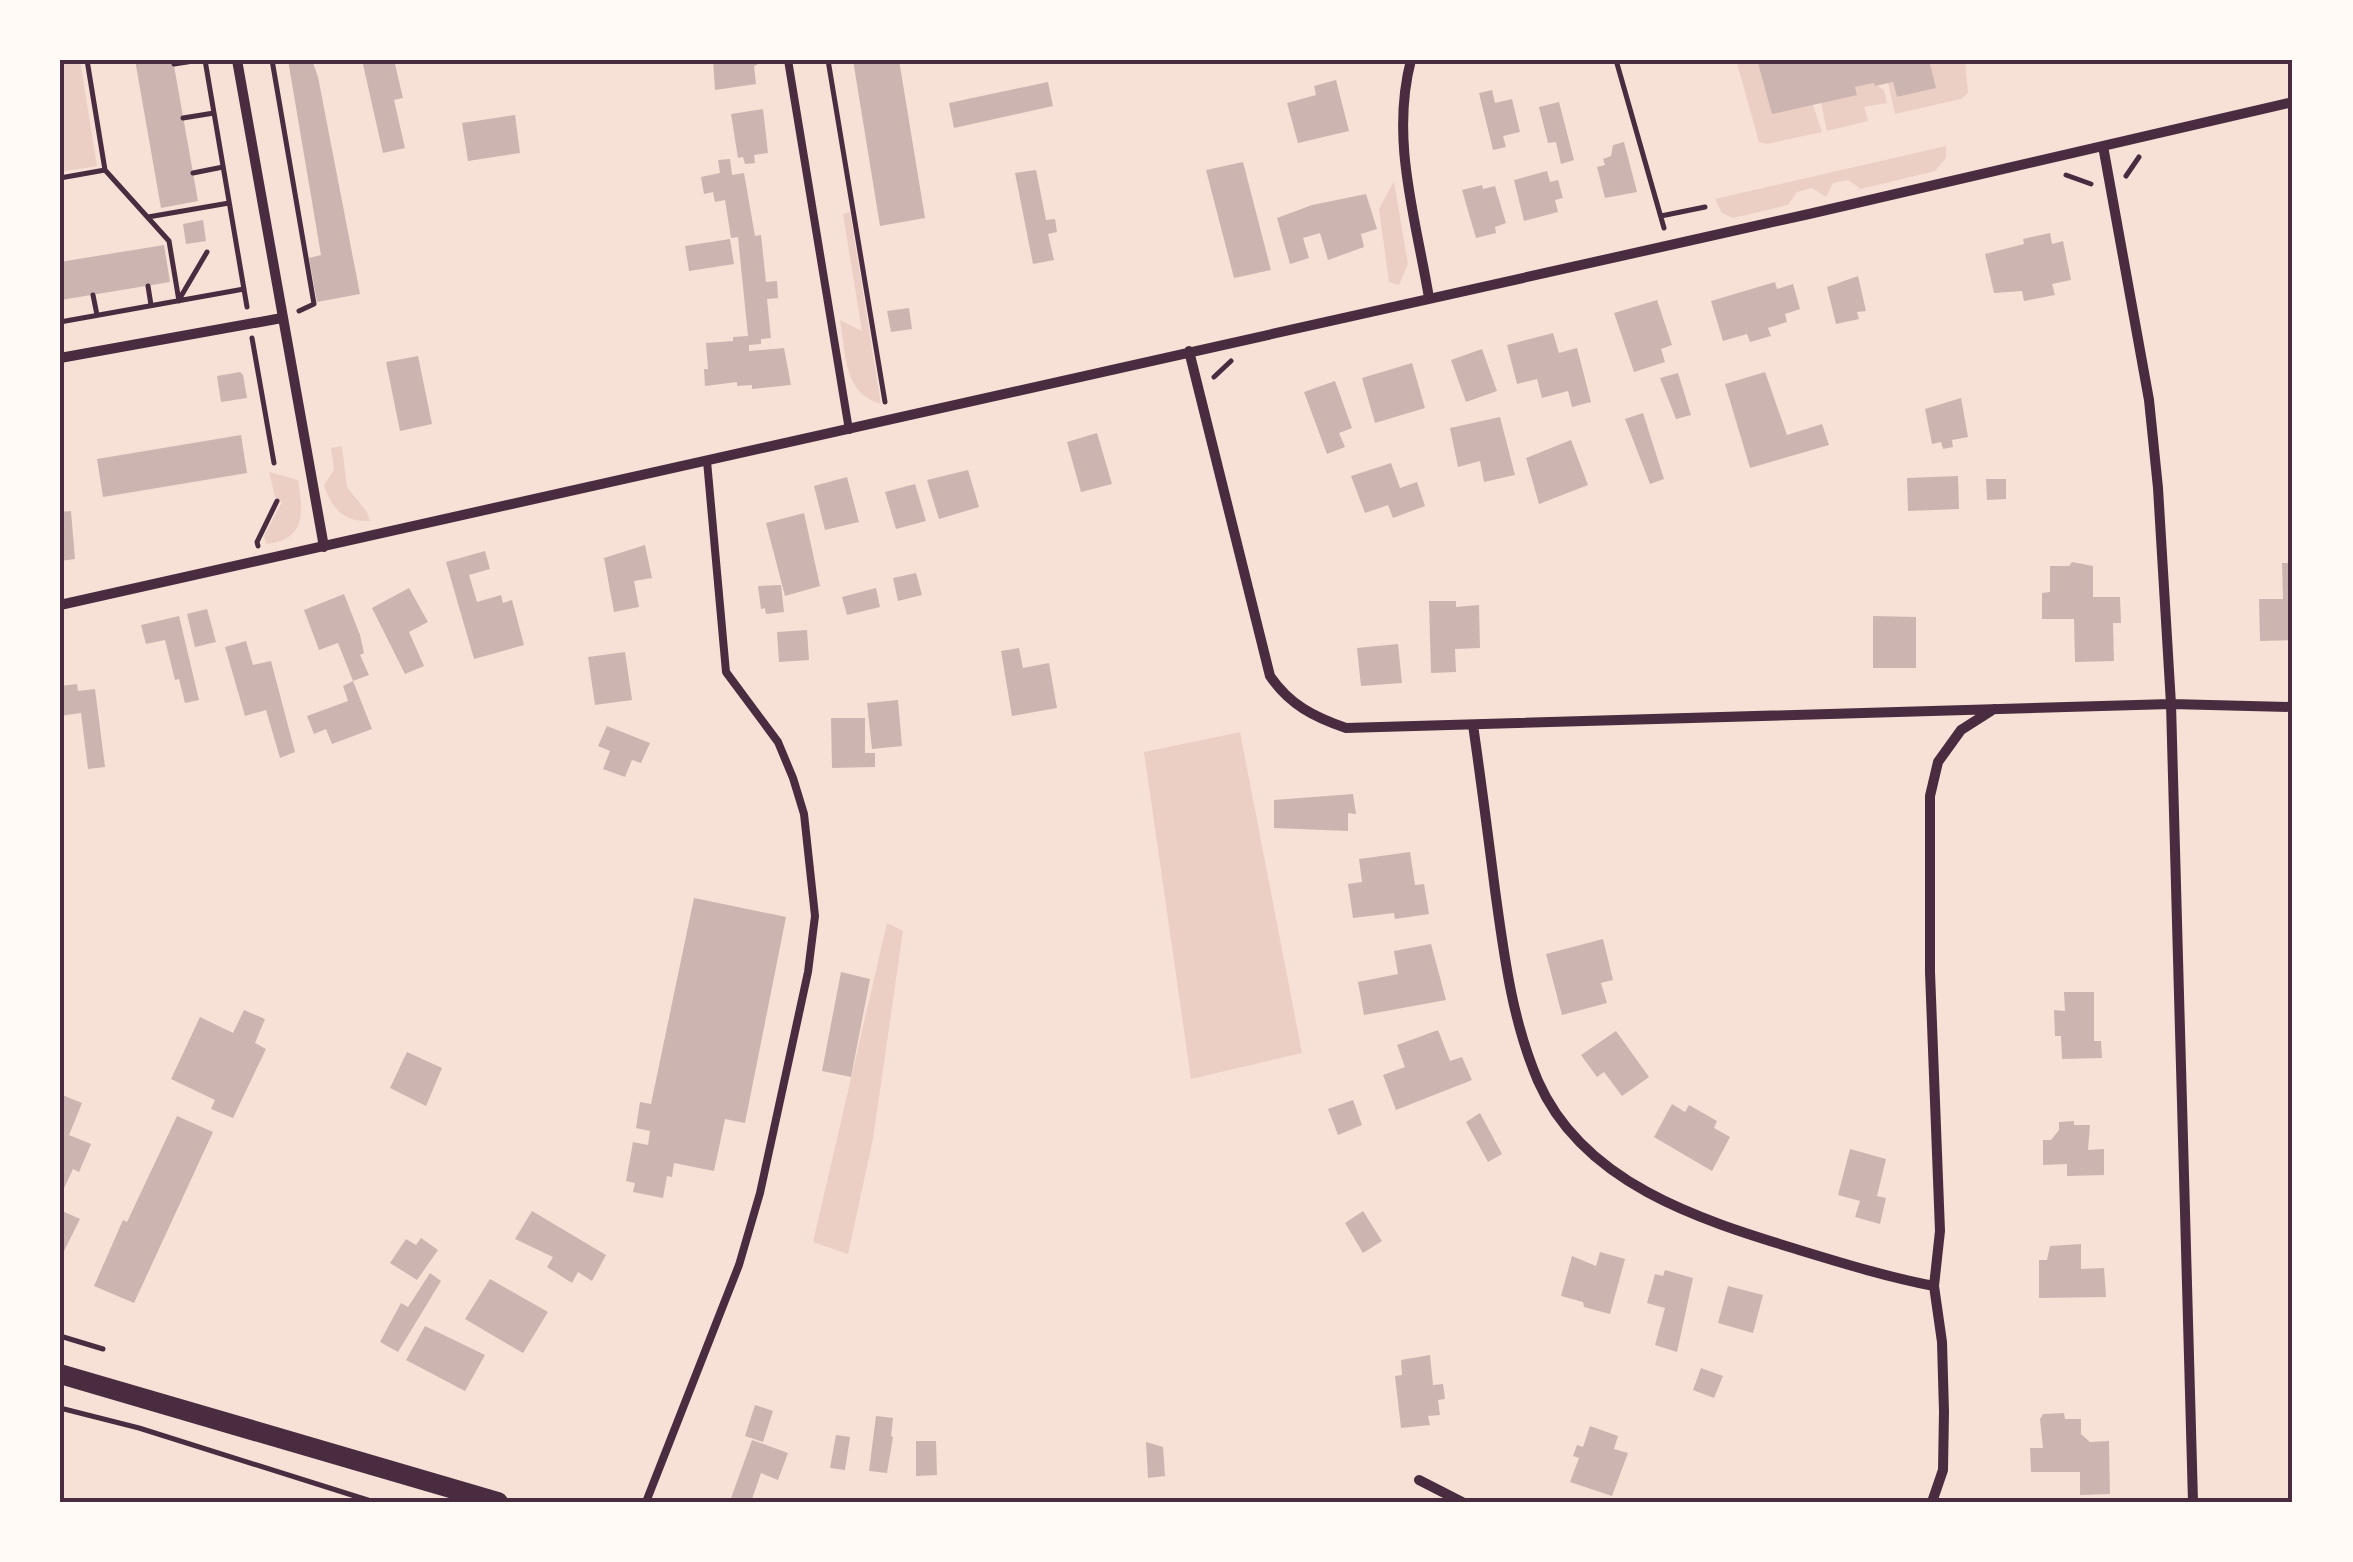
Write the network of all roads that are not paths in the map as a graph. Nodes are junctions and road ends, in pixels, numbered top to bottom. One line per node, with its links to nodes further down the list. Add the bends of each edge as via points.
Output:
1 (237, 60): 7 (street)
2 (788, 60): 10 (lane)
3 (1411, 60): 6 (street, via 1402,136)
4 (2293, 102): 5 (street)
5 (2103, 146): 6 (street); 14 (street, via 2149,400)
6 (1429, 298): 8 (street)
7 (282, 318): 9 (street); 12 (street)
8 (1188, 351): 10 (street); 17 (street, via 1260,646 1282,693 1317,718 1346,728)
9 (60, 358)
10 (849, 430): 11 (street)
11 (707, 461): 12 (street); 22 (lane, via 726,672 778,742 793,778 816,916 740,1265)
12 (324, 546): 13 (street)
13 (60, 605)
14 (2171, 704): 15 (street); 16 (street); 25 (street)
15 (2293, 708)
16 (1994, 709): 17 (street); 18 (street, via 1961,730 1938,762 1930,796 1940,1230)
17 (1473, 724): 18 (street, via 1516,1020 1539,1084 1564,1124 1598,1160 1666,1204)
18 (1934, 1286): 24 (street, via 1944,1412 1943,1470)
19 (60, 1374): 21 (main road)
20 (1419, 1480): 23 (street)
21 (498, 1502)
22 (646, 1502)
23 (1462, 1502)
24 (1932, 1502)
25 (2193, 1502)

